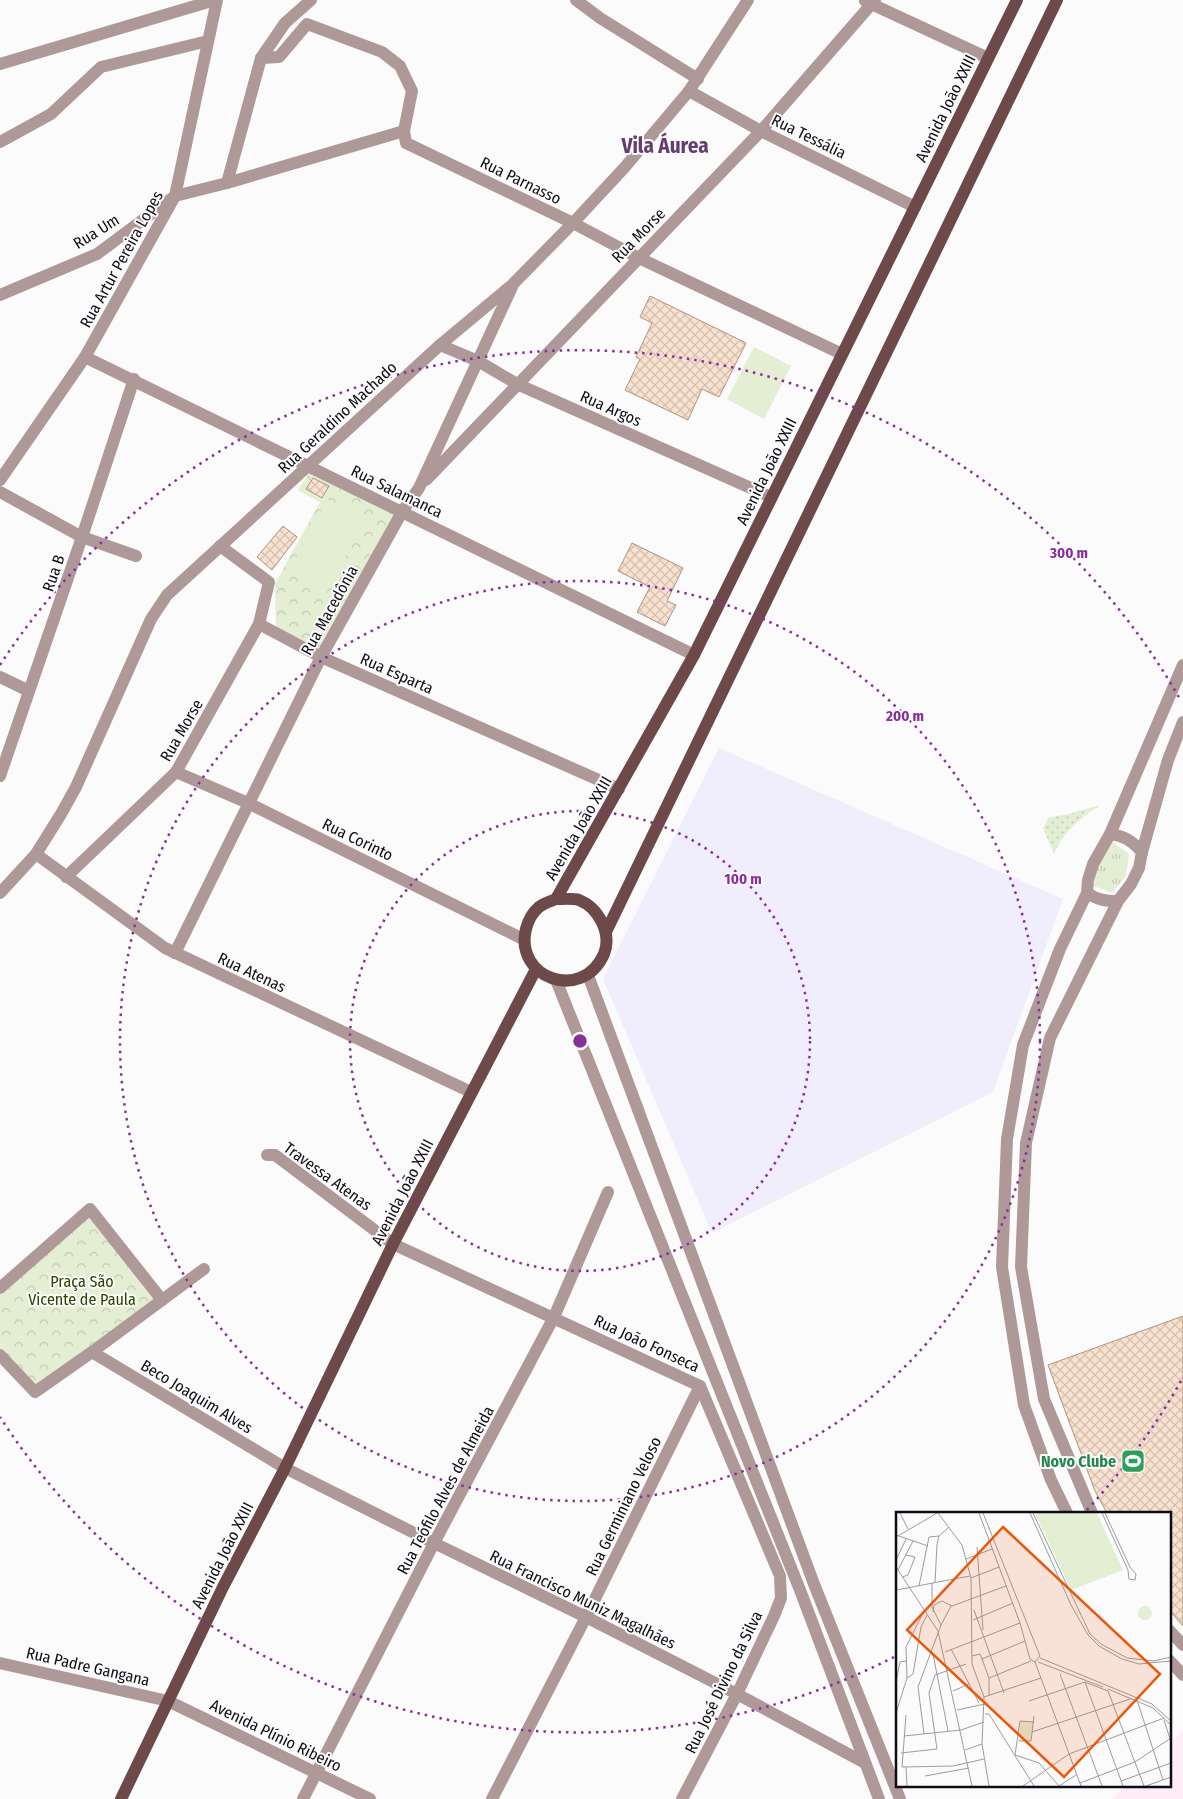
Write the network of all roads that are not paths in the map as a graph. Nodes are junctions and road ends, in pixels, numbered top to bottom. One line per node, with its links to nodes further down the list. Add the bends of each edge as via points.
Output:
1 (216, 0): 8 (street, Rua Artur Pereira Lopes); 11 (street)
2 (311, 0): 9 (street, via 285,23)
3 (576, 0): 12 (street)
4 (748, 0): 12 (street, Rua Geraldino Machado)
5 (1017, 0): 10 (main road, Avenida João XXIII)
6 (1057, 0): 59 (main road)
7 (870, 1): 10 (street); 15 (street, Rua Morse)
8 (208, 41): 16 (street, via 101,68 51,114); 18 (street, Rua Artur Pereira Lopes)
9 (261, 58): 14 (street, via 279,58 307,24 382,52 400,66 412,91); 17 (street)
10 (988, 58): 19 (main road, Avenida João XXIII)
11 (0, 64)
12 (698, 79): 13 (street, Rua Geraldino Machado)
13 (689, 91): 15 (street, Rua Tessália); 20 (street, Rua Geraldino Machado)
14 (404, 131): 17 (street); 20 (street, Rua Parnasso, via 406,143)
15 (762, 131): 19 (street, Rua Tessália); 21 (street, Rua Morse)
16 (0, 142)
17 (227, 183): 18 (street)
18 (175, 196): 23 (street, Rua Um, via 97,254); 27 (street, Rua Artur Pereira Lopes)
19 (915, 207): 26 (main road, Avenida João XXIII)
20 (573, 223): 21 (street, Rua Parnasso); 22 (street, Rua Geraldino Machado)
21 (639, 258): 26 (street, Rua Parnasso); 30 (street, Rua Morse)
22 (513, 284): 25 (street, Rua Geraldino Machado); 28 (street, Rua Macedônia)
23 (5, 294): 24 (street)
24 (0, 304)
25 (440, 345): 28 (street, Rua Argos); 31 (street, Rua Geraldino Machado)
26 (842, 354): 35 (main road, Avenida João XXIII)
27 (85, 357): 29 (street, Rua Salamanca); 32 (street, Rua Artur Pereira Lopes)
28 (478, 361): 30 (street, Rua Argos); 33 (street, Rua Macedônia)
29 (134, 379): 31 (street, Rua Salamanca); 37 (street, Rua B)
30 (517, 384): 33 (street, Rua Morse); 35 (street, Rua Argos)
31 (307, 466): 36 (street, Rua Salamanca); 38 (street, Rua Geraldino Machado)
32 (0, 480)
33 (419, 488): 36 (street, Rua Macedônia)
34 (0, 492): 37 (street)
35 (771, 497): 41 (main road, Avenida João XXIII)
36 (402, 512): 41 (street, Rua Salamanca); 42 (street, Rua Macedônia)
37 (82, 536): 39 (street); 45 (street, Rua B)
38 (220, 546): 40 (street, via 269,582); 53 (street, Rua Geraldino Machado, via 167,595 151,619 76,787)
39 (136, 556)
40 (259, 624): 42 (street, Rua Esparta); 47 (street, Rua Morse)
41 (694, 655): 49 (main road, Avenida João XXIII)
42 (321, 657): 49 (street, Rua Esparta); 50 (street, Rua Macedônia)
43 (1183, 665): 51 (street)
44 (0, 677): 45 (street)
45 (29, 691): 48 (street, Rua B)
46 (1183, 722): 52 (street, via 1168,760)
47 (176, 772): 50 (street, Rua Corinto); 54 (street, Rua Morse)
48 (0, 776)
49 (619, 789): 57 (main road, Avenida João XXIII)
50 (248, 803): 60 (street, Rua Corinto); 61 (street, Rua Macedônia)
51 (1110, 834): 52 (street, via 1123,836); 56 (street, via 1093,864)
52 (1142, 852): 58 (street, via 1136,876)
53 (36, 854): 54 (street, Rua Atenas); 55 (street, Rua Geraldino Machado)
54 (66, 877): 61 (street, Rua Atenas)
55 (0, 893)
56 (1087, 893): 58 (street, via 1104,901); 69 (street, via 1060,949 1023,1045 1007,1139)
57 (556, 899): 59 (main road, via 579,900 596,912); 60 (main road, Avenida João XXIII, via 540,906 528,921)
58 (1118, 901): 70 (street, via 1050,1038 1026,1143)
59 (606, 932): 63 (main road, via 606,948 599,964)
60 (524, 939): 62 (main road, via 526,955)
61 (175, 953): 65 (street, Rua Atenas)
62 (536, 969): 64 (main road); 65 (main road, Avenida João XXIII)
63 (588, 975): 64 (main road, via 574,981); 99 (street, via 814,1584)
64 (556, 980): 91 (street, via 800,1590)
65 (471, 1092): 68 (main road, Avenida João XXIII)
66 (267, 1155): 68 (street, Travessa Atenas, via 274,1155)
67 (608, 1192): 74 (street, Rua Teófilo Alves de Almeida)
68 (393, 1244): 74 (street, Rua João Fonseca); 78 (main road, Avenida João XXIII)
69 (1002, 1267): 70 (street); 79 (street, via 1024,1405 1051,1480)
70 (1021, 1267): 80 (street, via 1044,1399)
71 (204, 1269): 73 (street)
72 (0, 1288): 73 (street, via 90,1209)
73 (162, 1300): 75 (street)
74 (554, 1317): 77 (street, Rua João Fonseca); 81 (street, Rua Teófilo Alves de Almeida)
75 (92, 1352): 76 (street, via 35,1392); 78 (street, Beco Joaquim Alves)
76 (0, 1355)
77 (700, 1386): 82 (street, Rua João Fonseca); 83 (street, Rua Germiniano Veloso)
78 (285, 1468): 81 (street, Rua Francisco Muniz Magalhães); 90 (main road, Avenida João XXIII)
79 (1067, 1512)
80 (1092, 1512)
81 (434, 1544): 83 (street, Rua Francisco Muniz Magalhães); 92 (street, Rua Teófilo Alves de Almeida)
82 (780, 1576): 89 (street, Rua José Divino da Silva, via 781,1598)
83 (586, 1617): 89 (street, Rua Francisco Muniz Magalhães); 96 (street, Rua Germiniano Veloso)
84 (1170, 1631): 85 (street)
85 (1183, 1645)
86 (1170, 1661): 88 (street)
87 (0, 1663): 90 (street, Rua Padre Gangana)
88 (1183, 1675)
89 (737, 1694): 91 (street, Rua Francisco Muniz Magalhães); 97 (street, Rua José Divino da Silva)
90 (168, 1701): 92 (street, Avenida Plínio Ribeiro); 93 (main road, Avenida João XXIII)
91 (865, 1763): 98 (street)
92 (316, 1772): 94 (street, Rua Teófilo Alves de Almeida); 95 (street, Avenida Plínio Ribeiro)
93 (121, 1799)
94 (303, 1799)
95 (370, 1799)
96 (492, 1799)
97 (682, 1799)
98 (879, 1799)
99 (900, 1799)

